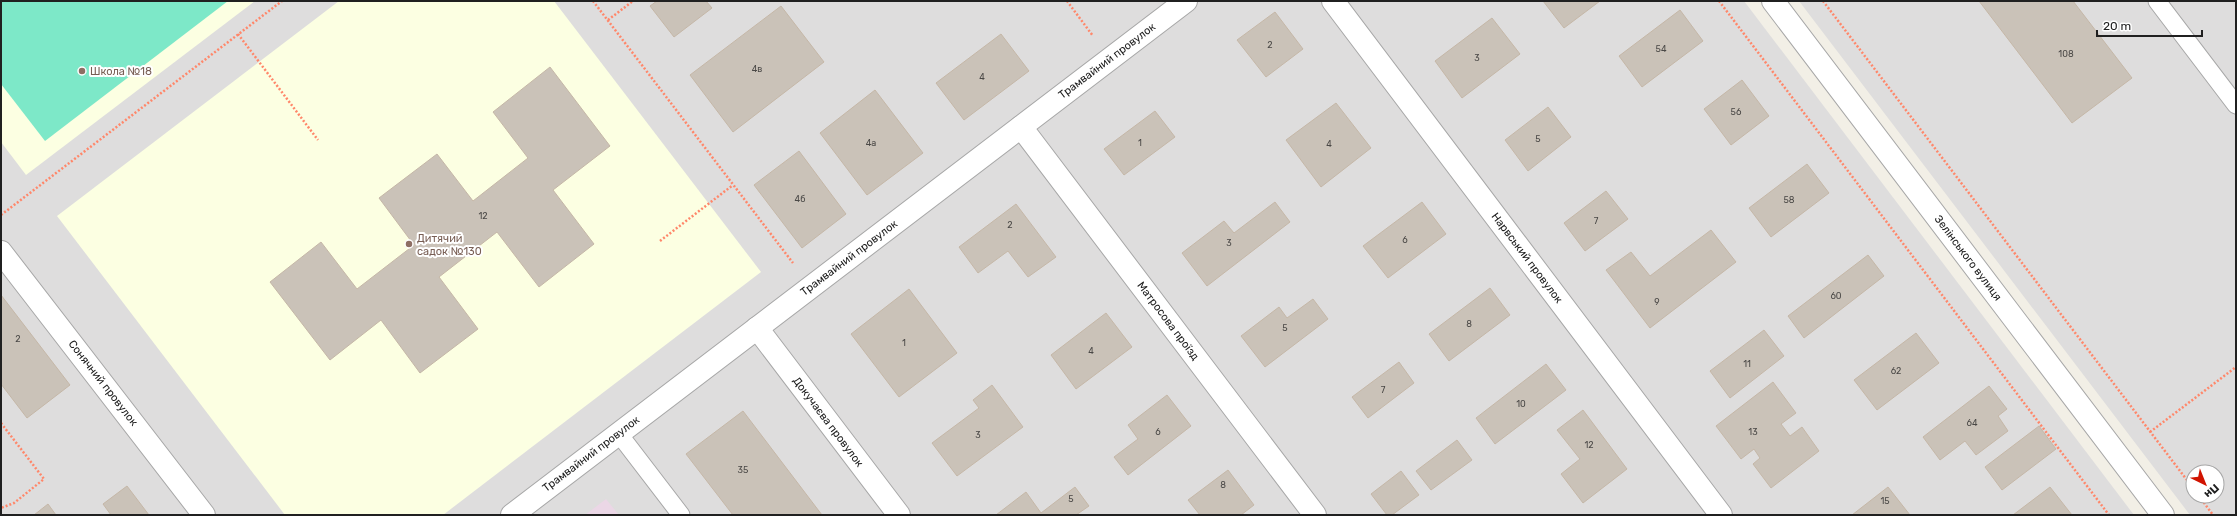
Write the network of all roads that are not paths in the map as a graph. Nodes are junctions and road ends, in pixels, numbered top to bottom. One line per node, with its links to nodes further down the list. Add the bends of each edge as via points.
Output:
1 (1186, 1): 6 (street, Трамвайний провулок)
2 (1333, 1): 15 (street, Нарвський провулок)
3 (1773, 1): 16 (street, Зелінського вулиця)
4 (2157, 1): 5 (lane)
5 (2236, 105)
6 (1021, 127): 8 (street, Трамвайний провулок); 14 (street, Матросова проїзд)
7 (1, 252): 10 (street, Сонячний провулок)
8 (756, 328): 9 (street, Трамвайний провулок); 13 (street, Докучаєва провулок)
9 (619, 434): 11 (street, Трамвайний провулок); 12 (lane)
10 (204, 515)
11 (512, 515)
12 (681, 515)
13 (899, 515)
14 (1315, 515)
15 (1721, 515)
16 (2163, 515)

